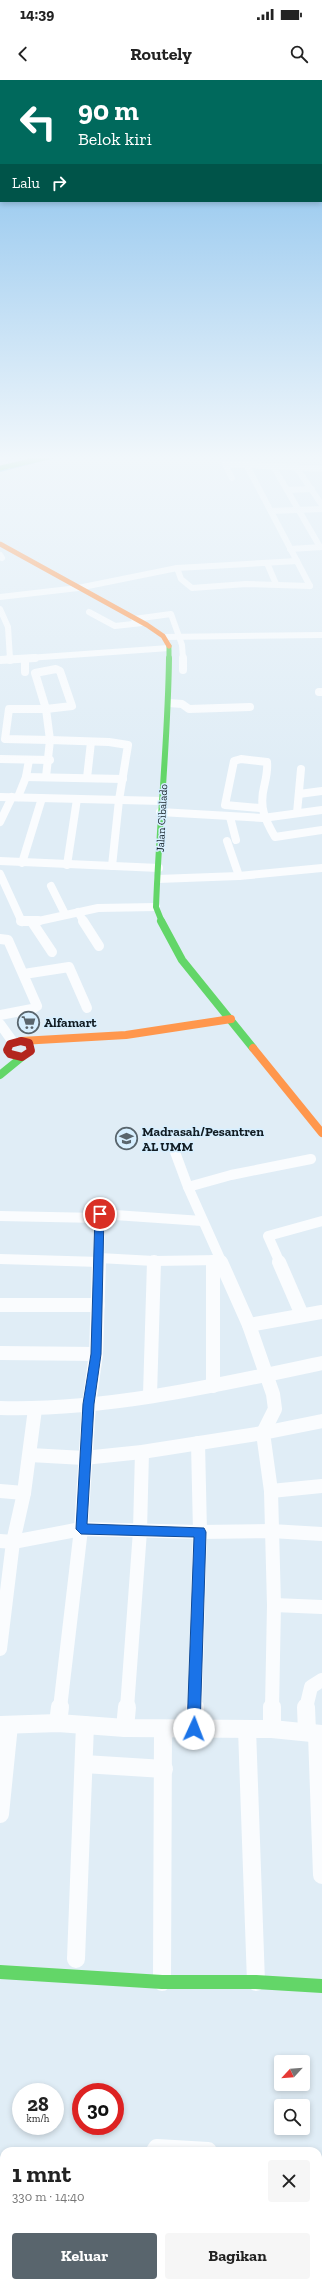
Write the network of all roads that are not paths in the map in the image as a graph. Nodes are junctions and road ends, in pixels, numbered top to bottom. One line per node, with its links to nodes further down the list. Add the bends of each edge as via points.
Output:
1 (28, 560): 14 (street, Jalan Cibalado)
2 (297, 561): 3 (street); 12 (street, via 310,586)
3 (267, 563): 4 (street); 12 (street)
4 (238, 564): 5 (street); 7 (street)
5 (206, 566): 6 (street); 8 (street)
6 (177, 568): 13 (street, via 181,579 192,588); 14 (street)
7 (240, 571)
8 (209, 573)
9 (243, 578): 11 (street)
10 (212, 580): 13 (street)
11 (246, 584): 12 (street); 13 (street)
12 (276, 584)
13 (215, 586)
14 (78, 588): 15 (street); 18 (street, Jalan Cibalado)
15 (0, 597)
16 (0, 609): 24 (street, via 8,627)
17 (89, 612): 18 (street, via 115,626)
18 (140, 619): 20 (street, Jalan Cibalado); 20 (street, via 170,613)
19 (322, 635): 20 (street)
20 (171, 636): 21 (street, Jalan Cibalado); 25 (street, via 182,645)
21 (170, 648): 22 (street); 27 (street, Jalan Cibalado)
22 (25, 659): 24 (street); 26 (street)
23 (0, 660): 24 (street)
24 (10, 660)
25 (182, 670)
26 (25, 672)
27 (173, 703): 29 (street, via 191,709); 50 (street, Jalan Cibalado)
28 (0, 706): 31 (street)
29 (250, 706)
30 (47, 709): 30 (street, via 73,705 60,671 56,669 35,673); 31 (street, via 14,707 9,709); 33 (street)
31 (8, 715): 32 (street)
32 (2, 739): 33 (street)
33 (51, 741): 34 (street); 37 (street)
34 (91, 742): 41 (street); 42 (street, via 122,742 128,745)
35 (0, 759): 36 (street)
36 (29, 760): 37 (street); 39 (street)
37 (50, 760): 40 (street)
38 (301, 769): 44 (street)
39 (26, 777): 40 (street); 46 (street)
40 (46, 777): 41 (street)
41 (87, 778): 42 (street)
42 (123, 780): 49 (street)
43 (322, 791): 44 (street)
44 (298, 794): 54 (street)
45 (0, 797): 46 (street)
46 (15, 797): 47 (street); 57 (street)
47 (42, 798): 48 (street); 60 (street)
48 (77, 799): 49 (street); 61 (street)
49 (119, 800): 50 (street); 62 (street)
50 (162, 801): 53 (street, Jalan Cibalado)
51 (260, 808): 51 (street, via 225,805 234,761 241,759 267,762); 56 (street)
52 (322, 810): 54 (street)
53 (160, 812): 55 (street); 63 (street, Jalan Cibalado)
54 (297, 813): 56 (street)
55 (230, 817): 56 (street); 66 (street)
56 (263, 818): 58 (street, via 275,837)
57 (0, 822)
58 (322, 830)
59 (0, 861): 60 (street)
60 (22, 863): 61 (street)
61 (67, 865): 62 (street)
62 (112, 866): 63 (street)
63 (159, 868): 67 (street, Jalan Cibalado)
64 (322, 868): 66 (street)
65 (0, 874): 72 (street, via 22,922)
66 (240, 876): 67 (street)
67 (161, 879): 69 (street, Jalan Cibalado)
68 (51, 886): 71 (street)
69 (156, 907): 70 (street, via 98,908); 79 (street, Jalan Cibalado, via 163,928 176,951)
70 (78, 912): 71 (street); 74 (street)
71 (65, 914): 72 (street)
72 (32, 922): 75 (street)
73 (0, 939): 76 (street, via 8,940)
74 (99, 946)
75 (52, 952)
76 (24, 974): 77 (street, via 69,967); 78 (street, via 37,1006 32,1010)
77 (87, 1008)
78 (0, 1014)
79 (233, 1021): 81 (street, via 157,1032); 82 (street, via 160,1038); 85 (street, Jalan Cibalado)
80 (0, 1024): 81 (street)
81 (11, 1047): 83 (street, via 14,1056); 83 (street, via 29,1043 35,1051)
82 (86, 1047)
83 (22, 1057): 84 (street)
84 (0, 1075)
85 (322, 1133)
86 (175, 1152): 88 (street)
87 (311, 1159): 88 (street)
88 (188, 1187): 91 (street)
89 (0, 1216): 90 (street)
90 (99, 1218): 91 (street, via 100,1214); 94 (street)
91 (202, 1221): 95 (street)
92 (322, 1221): 100 (street, via 268,1236)
93 (0, 1259): 94 (street)
94 (100, 1260): 96 (street); 98 (street)
95 (217, 1260): 96 (street); 101 (street); 106 (street)
96 (154, 1261): 107 (street)
97 (0, 1305): 98 (street)
98 (98, 1305): 103 (street)
99 (322, 1312): 100 (street)
100 (302, 1315): 101 (street)
101 (249, 1325): 105 (street)
102 (0, 1353): 103 (street)
103 (96, 1354): 108 (street)
104 (322, 1363): 105 (street)
105 (268, 1374): 106 (street); 112 (street, via 274,1409)
106 (213, 1386): 107 (street)
107 (150, 1395): 108 (street)
108 (89, 1404): 110 (street); 116 (street)
109 (0, 1408): 110 (street)
110 (35, 1409): 115 (street)
111 (322, 1421): 112 (street)
112 (264, 1433): 113 (street); 119 (street)
113 (198, 1443): 114 (street); 124 (street)
114 (142, 1452): 116 (street); 122 (street)
115 (30, 1455): 116 (street); 120 (street)
116 (84, 1458): 121 (street)
117 (322, 1486): 119 (street)
118 (0, 1491): 120 (street)
119 (271, 1491): 123 (street)
120 (24, 1493): 126 (street)
121 (81, 1529): 122 (street); 126 (street); 132 (street)
122 (140, 1531): 124 (street); 135 (street)
123 (271, 1531): 124 (street); 125 (street); 128 (street)
124 (200, 1532): 137 (street)
125 (322, 1534)
126 (7, 1542): 127 (street)
127 (3, 1600): 130 (street)
128 (274, 1605): 129 (street); 139 (street)
129 (322, 1607)
130 (0, 1649)
131 (322, 1680): 140 (street, via 314,1682 308,1690)
132 (58, 1723): 133 (street); 134 (street)
133 (5, 1725): 143 (street)
134 (85, 1725): 135 (street); 141 (street)
135 (125, 1728): 136 (street)
136 (164, 1728): 137 (street); 142 (street)
137 (194, 1729): 138 (street)
138 (247, 1729): 139 (street); 148 (street)
139 (272, 1729): 140 (street)
140 (315, 1733): 144 (street)
141 (84, 1764): 142 (street); 145 (street)
142 (164, 1768): 147 (street)
143 (0, 1814)
144 (322, 1875)
145 (76, 1959)
146 (0, 1972): 147 (street)
147 (162, 1982): 148 (street)
148 (256, 1982): 149 (street)
149 (321, 1987)

